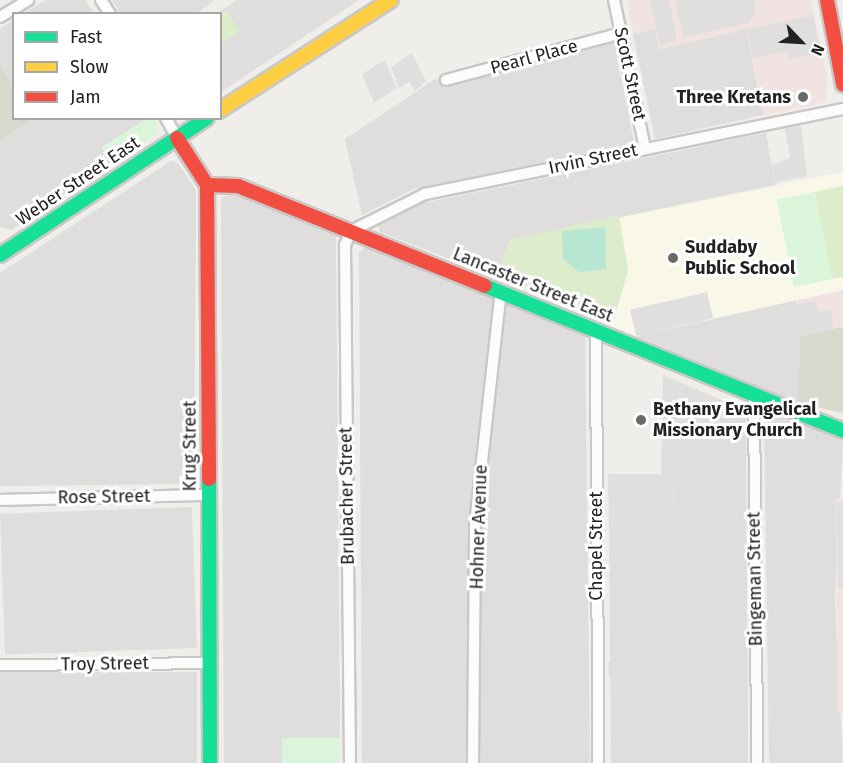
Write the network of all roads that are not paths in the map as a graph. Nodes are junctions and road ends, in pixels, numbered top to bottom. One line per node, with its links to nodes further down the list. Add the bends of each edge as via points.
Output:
1 (28, 0): 5 (street)
2 (391, 0): 9 (street)
3 (614, 0): 6 (street, Scott Street)
4 (827, 0): 8 (street)
5 (0, 18)
6 (621, 33): 7 (street, Pearl Place); 14 (street, Scott Street)
7 (446, 80)
8 (843, 84)
9 (222, 109)
10 (843, 109): 14 (street, Irvin Street)
11 (167, 120): 13 (street)
12 (204, 120): 13 (street, Weber Street East)
13 (177, 138): 15 (street); 17 (street, Weber Street East)
14 (645, 148): 16 (street, Irvin Street, via 414,197)
15 (207, 185): 16 (street, Lancaster Street East, via 238,186); 22 (street, Krug Street)
16 (351, 231): 18 (street, Lancaster Street East); 27 (street, Brubacher Street, via 345,245)
17 (1, 254)
18 (501, 291): 19 (street, Lancaster Street East); 28 (street, Hohner Avenue, via 475,525)
19 (596, 330): 20 (street, Lancaster Street East); 29 (street, Chapel Street)
20 (754, 396): 21 (street, Lancaster Street East); 30 (street, Bingeman Street)
21 (843, 431)
22 (208, 495): 23 (street, Rose Street); 24 (street, Krug Street)
23 (0, 500)
24 (210, 663): 25 (street, Troy Street); 26 (street, Krug Street)
25 (0, 665)
26 (210, 763)
27 (350, 763)
28 (473, 763)
29 (598, 763)
30 (757, 763)

